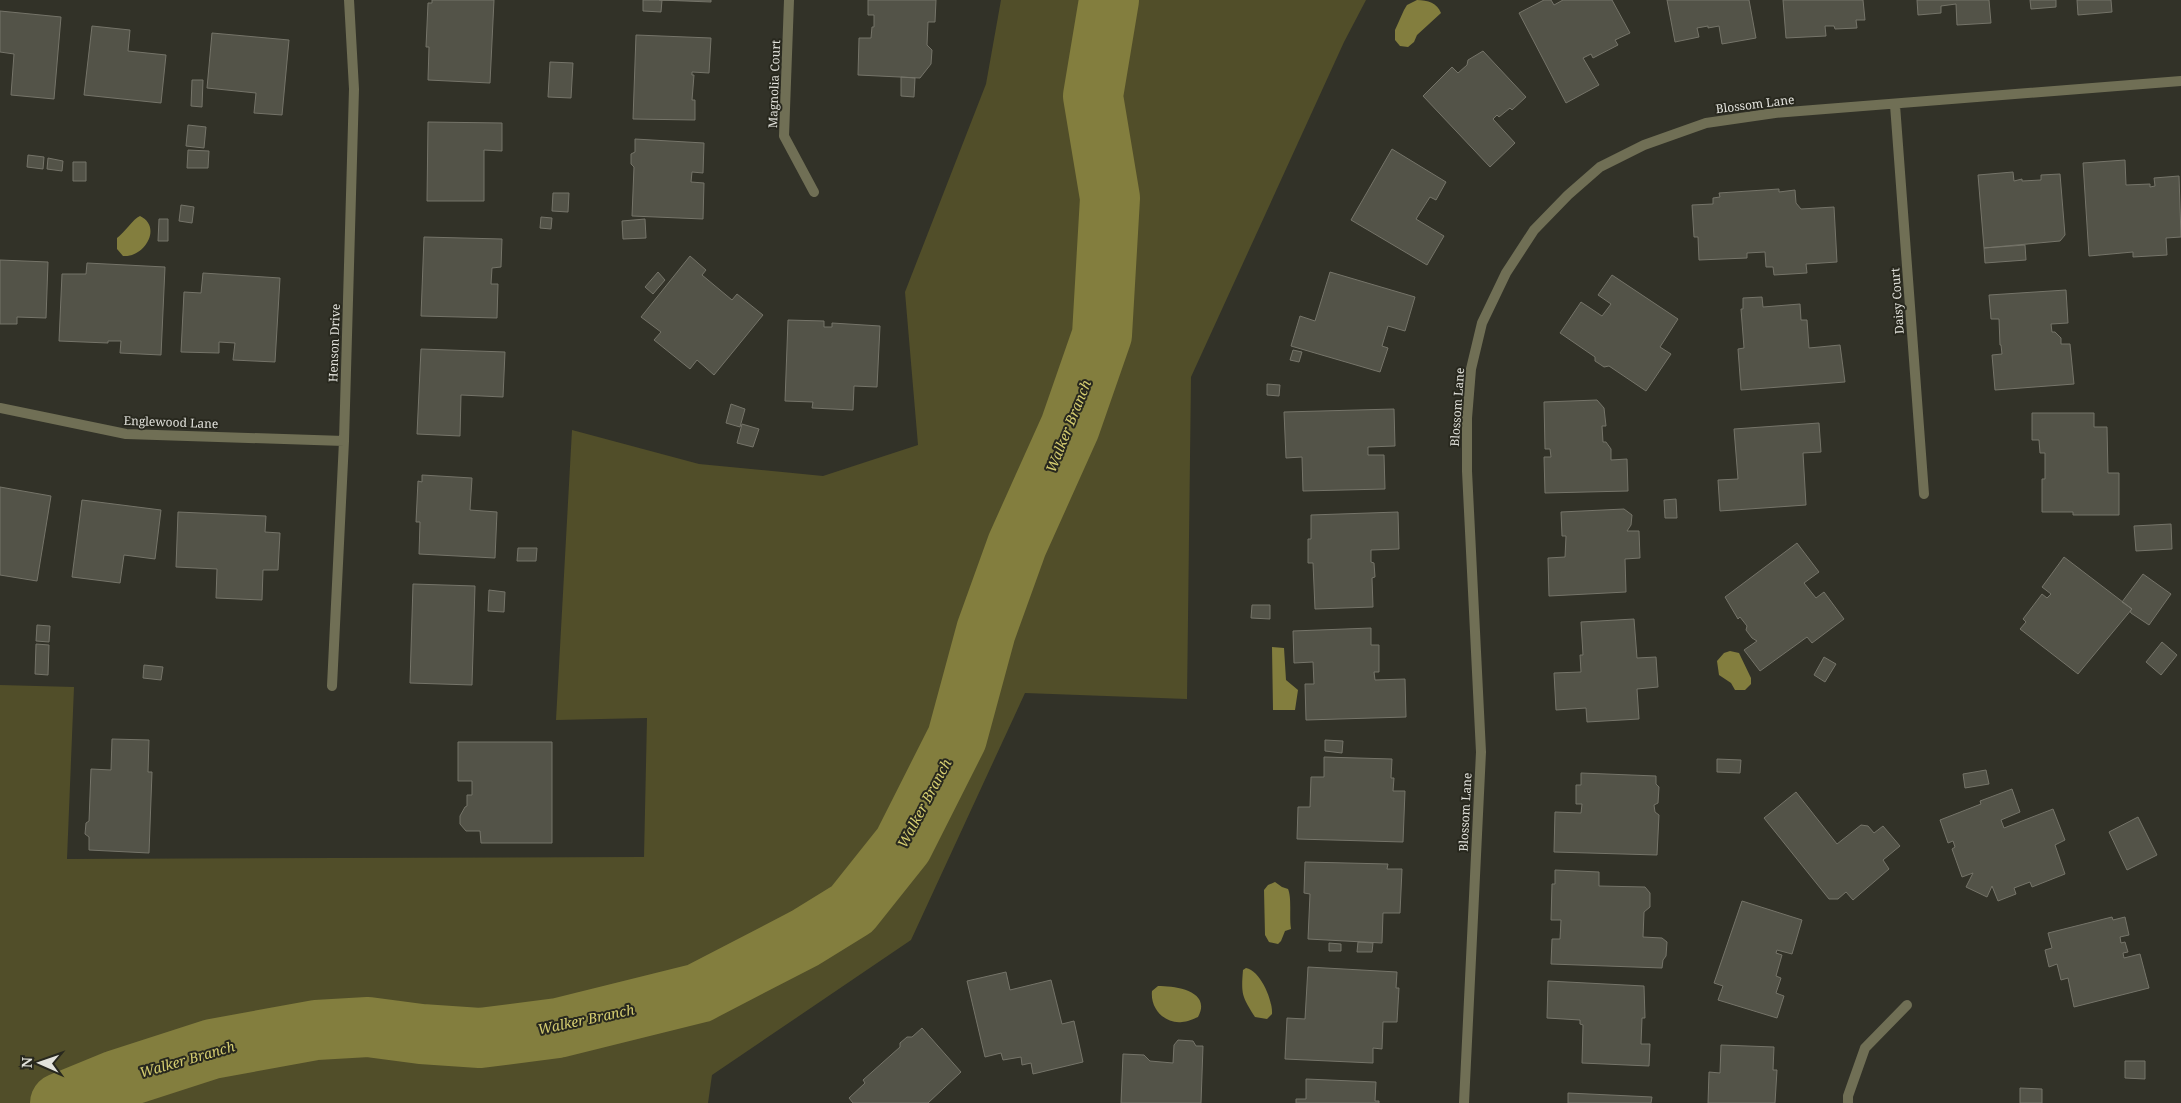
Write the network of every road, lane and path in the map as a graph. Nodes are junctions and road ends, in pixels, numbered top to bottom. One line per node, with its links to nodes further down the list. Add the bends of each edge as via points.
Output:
1 (349, 0): 7 (street, Henson Drive, via 354,89)
2 (789, 0): 5 (street, Magnolia Court, via 784,136)
3 (2181, 81): 4 (street, Blossom Lane)
4 (1894, 105): 8 (street, Daisy Court); 11 (street, Blossom Lane, via 1775,113 1706,123 1644,145 1609,163 1568,195 1534,230 1506,273 1482,323 1471,369 1467,418 1481,752)
5 (814, 192)
6 (0, 408): 7 (street, Englewood Lane, via 126,434)
7 (344, 440): 9 (street, Henson Drive)
8 (1924, 494)
9 (332, 686)
10 (1907, 1004): 12 (street, via 1866,1048)
11 (1464, 1103)
12 (1848, 1103)

